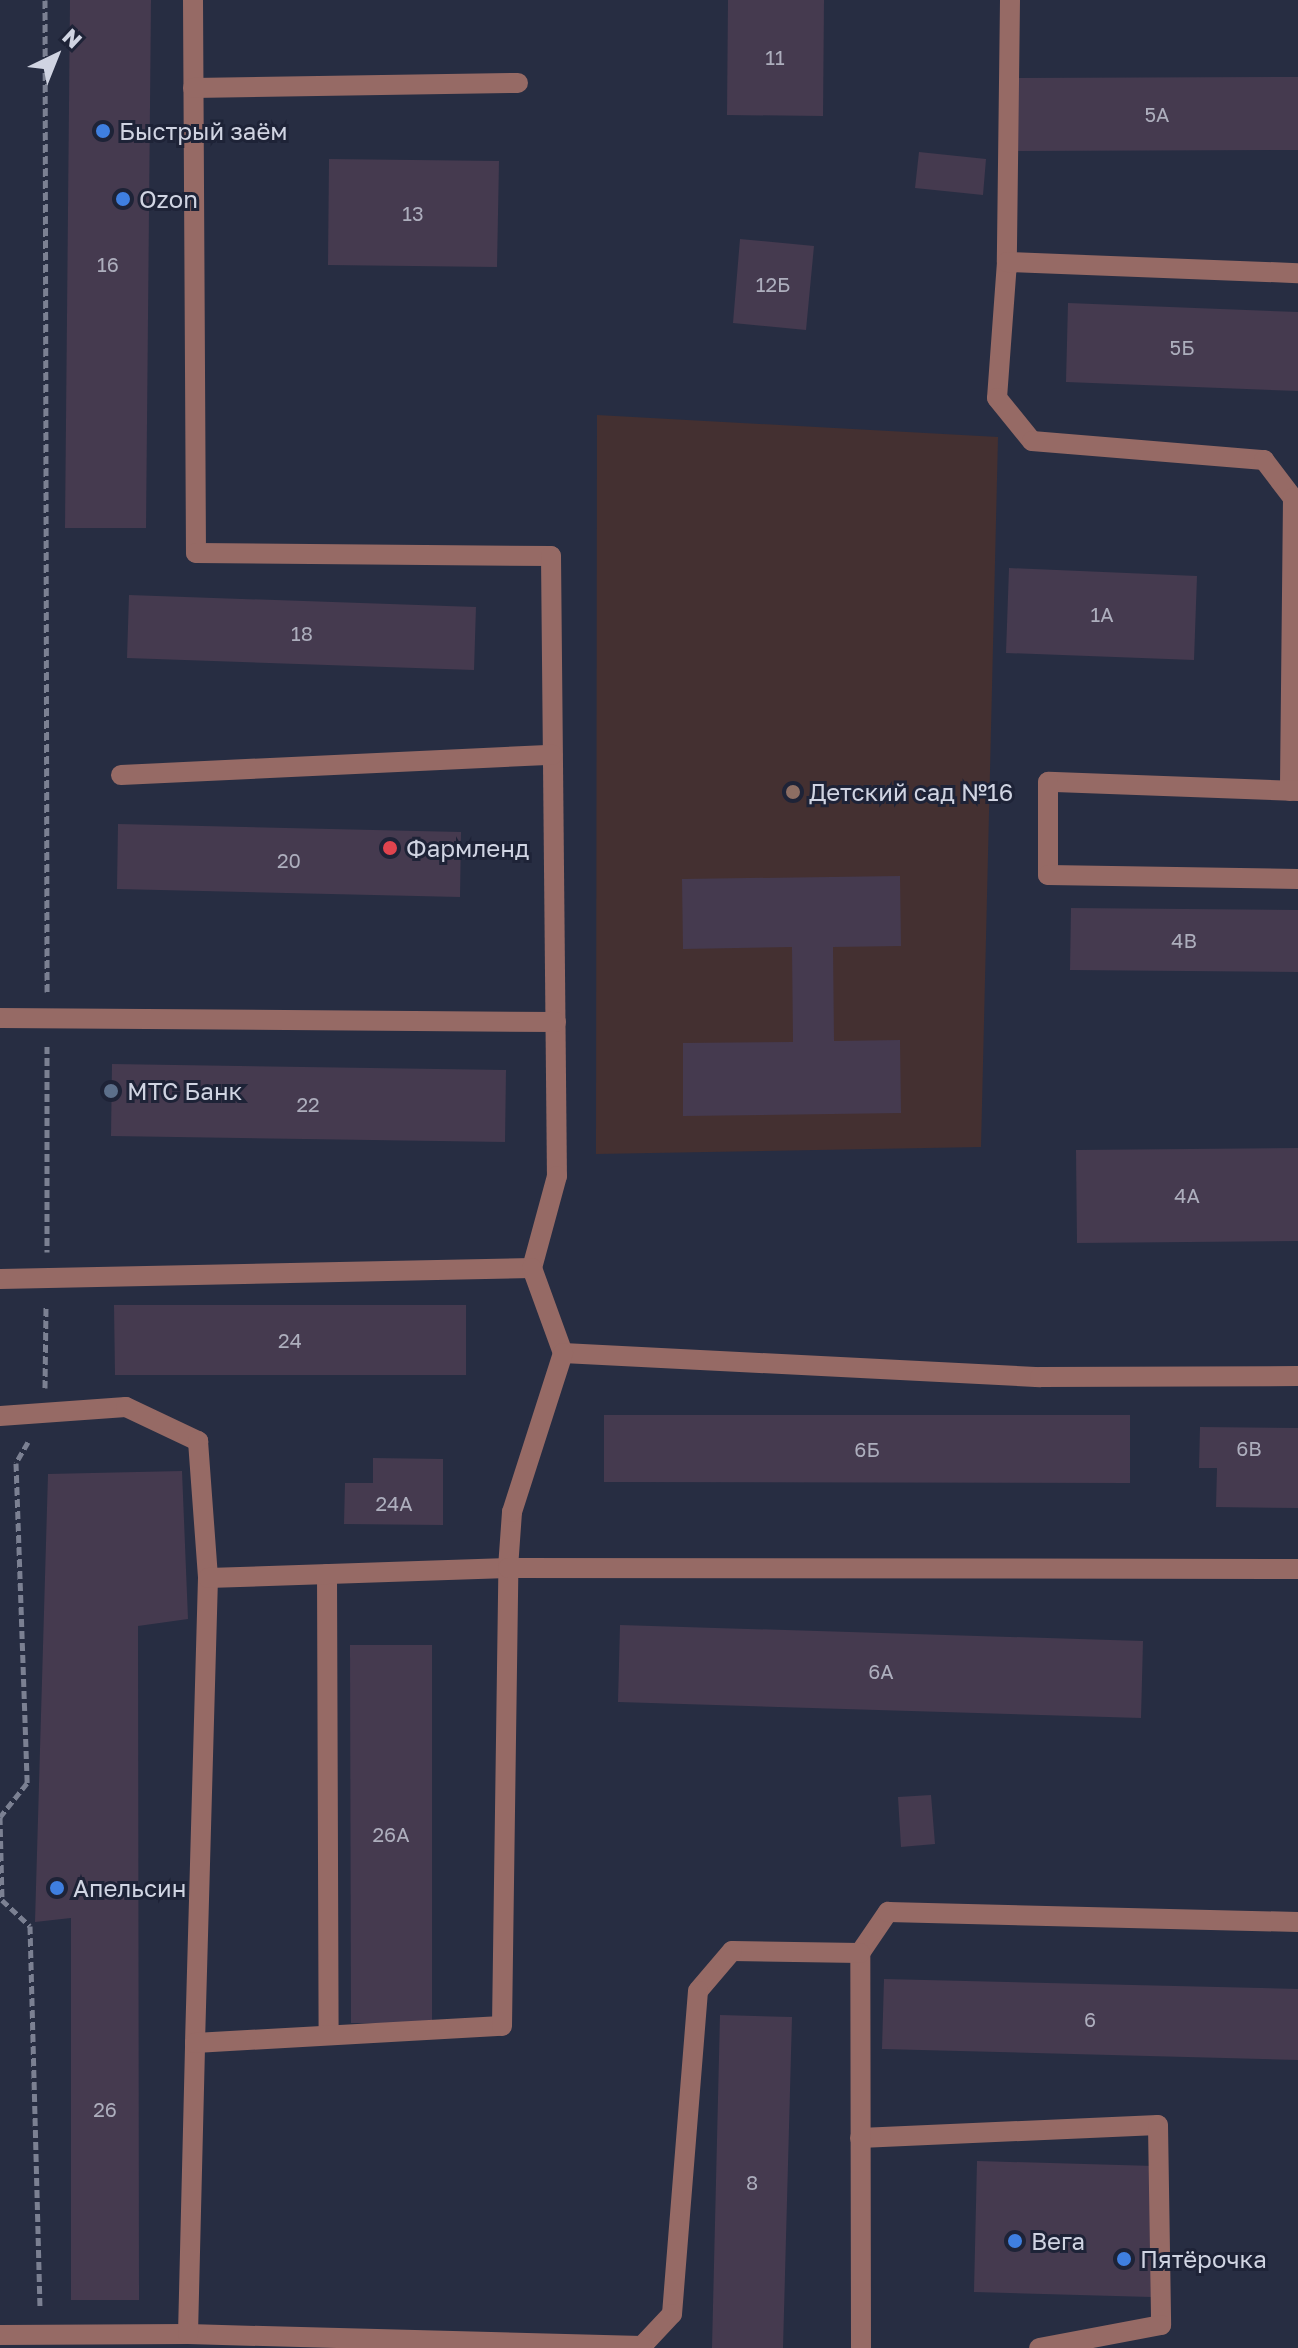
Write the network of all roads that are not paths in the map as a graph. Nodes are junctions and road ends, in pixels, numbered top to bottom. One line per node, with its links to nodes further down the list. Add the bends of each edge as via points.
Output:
1 (193, 0): 4 (lane)
2 (1010, 0): 5 (lane)
3 (518, 83): 4 (lane)
4 (193, 88): 7 (lane, via 196,553 551,556)
5 (1007, 262): 6 (lane); 9 (lane, via 997,398 1032,441 1264,460 1293,498)
6 (1298, 273)
7 (553, 755): 8 (lane); 12 (lane)
8 (121, 775)
9 (1294, 791): 10 (lane, via 1048,782 1048,875)
10 (1298, 879)
11 (0, 1018): 12 (lane)
12 (556, 1022): 13 (lane, via 557,1176)
13 (532, 1268): 14 (lane); 15 (lane)
14 (0, 1279)
15 (563, 1353): 16 (lane, via 1040,1377); 18 (lane, via 512,1512)
16 (1298, 1376)
17 (0, 1416): 21 (lane, via 126,1407 198,1441)
18 (508, 1568): 19 (lane); 20 (lane); 24 (lane, via 502,2026)
19 (1298, 1569)
20 (327, 1574): 21 (lane); 24 (lane)
21 (208, 1578): 25 (lane)
22 (1298, 1922): 23 (lane, via 888,1912)
23 (860, 1953): 26 (lane); 27 (lane, via 732,1951 698,1991 672,2314 642,2346)
24 (329, 2035): 25 (lane)
25 (195, 2043): 27 (lane)
26 (860, 2138): 29 (lane); 30 (lane, via 1158,2125 1161,2325)
27 (188, 2334): 28 (lane)
28 (0, 2335)
29 (861, 2348)
30 (1039, 2348)

